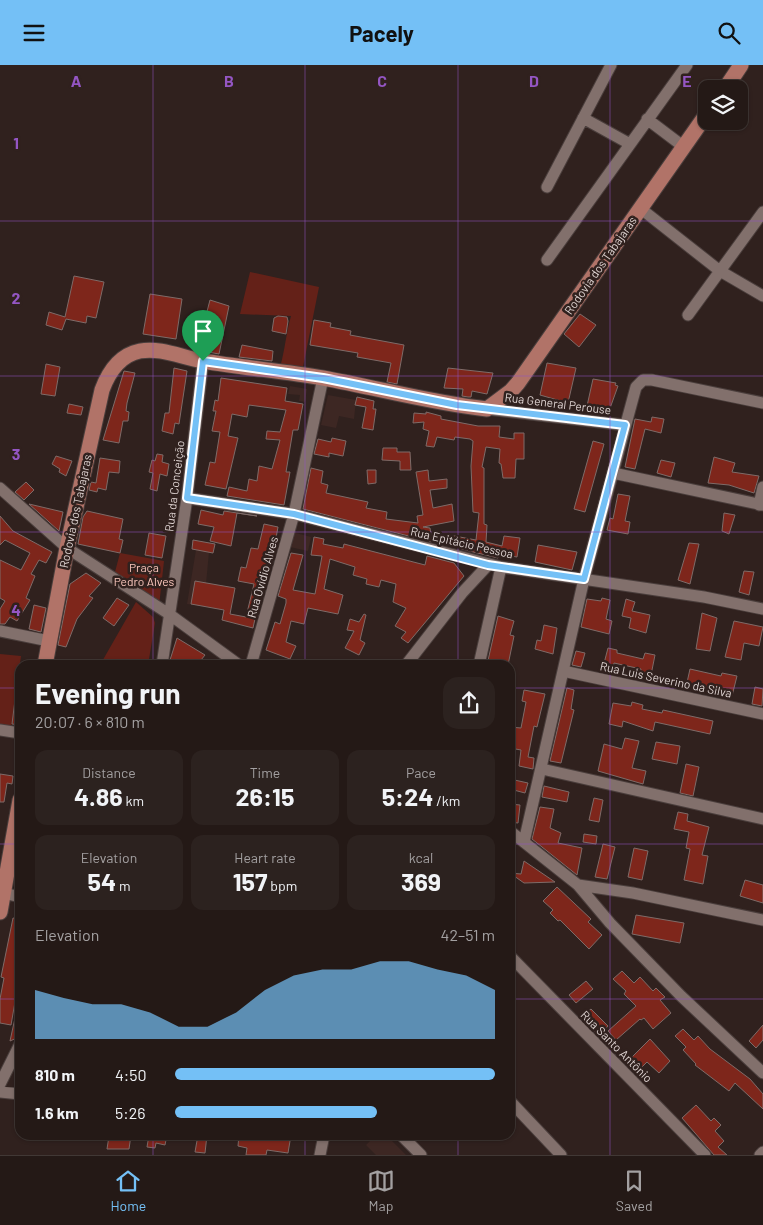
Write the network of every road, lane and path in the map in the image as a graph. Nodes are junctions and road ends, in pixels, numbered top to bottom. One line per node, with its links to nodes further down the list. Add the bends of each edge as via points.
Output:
1 (610, 65): 5 (street)
2 (687, 65): 6 (street)
3 (741, 65): 4 (main road)
4 (731, 80)
5 (583, 117): 8 (street); 10 (street)
6 (647, 119): 8 (street); 9 (street)
7 (698, 127): 9 (main road, Rodovia dos Tabajaras)
8 (630, 144): 13 (street)
9 (684, 147): 11 (main road, Rodovia dos Tabajaras)
10 (547, 187)
11 (640, 208): 14 (street); 20 (main road, Rodovia dos Tabajaras, via 518,383)
12 (763, 212): 14 (street)
13 (547, 260)
14 (720, 271): 15 (street); 16 (street)
15 (763, 295)
16 (688, 315)
17 (203, 361): 18 (main road); 25 (street, Rua da Conceição); 28 (main road, Rodovia dos Tabajaras, via 152,351 132,353 118,363 107,378)
18 (323, 378): 20 (main road); 27 (street, Rua Ovídio Alves)
19 (763, 403): 21 (street, via 643,380 636,387)
20 (487, 409): 21 (street, Rua General Perouse)
21 (625, 425): 22 (street)
22 (613, 473): 26 (street); 31 (street)
23 (763, 487): 26 (street)
24 (0, 488): 28 (street)
25 (187, 498): 27 (street, Rua Epitácio Pessoa); 33 (street, Rua da Conceição)
26 (761, 505)
27 (294, 514): 29 (street, Rua Epitácio Pessoa); 39 (street, Rua Ovídio Alves)
28 (66, 548): 33 (street); 35 (main road, Rodovia dos Tabajaras)
29 (488, 565): 30 (street, Rua Epitácio Pessoa); 40 (street)
30 (501, 567): 31 (street, Rua Epitácio Pessoa); 41 (street)
31 (584, 579): 32 (street, Rua Epitácio Pessoa); 42 (street)
32 (763, 609)
33 (169, 614): 37 (street, Rua da Conceição); 38 (street)
34 (0, 631): 35 (street)
35 (49, 641): 36 (main road, Rodovia dos Tabajaras)
36 (46, 660)
37 (163, 660)
38 (232, 660)
39 (253, 660)
40 (410, 660)
41 (480, 660)
42 (563, 671): 43 (street, Rua Luis Severino da Silva); 46 (street)
43 (763, 714)
44 (0, 730): 45 (street)
45 (15, 732)
46 (542, 769): 47 (street); 50 (street)
47 (763, 819)
48 (15, 824): 52 (main road)
49 (515, 835): 50 (street)
50 (524, 841): 51 (street)
51 (578, 885): 55 (street); 58 (street, via 680,997)
52 (1, 893): 53 (street); 54 (main road)
53 (15, 896)
54 (0, 912)
55 (763, 920)
56 (515, 961): 69 (street, Rua Santo Antônio)
57 (15, 1054): 59 (street)
58 (763, 1073)
59 (0, 1084)
60 (0, 1092): 61 (street)
61 (15, 1094)
62 (515, 1106): 68 (street)
63 (323, 1140): 66 (street)
64 (406, 1140): 67 (street)
65 (763, 1152): 70 (street)
66 (320, 1155)
67 (420, 1155)
68 (561, 1155)
69 (705, 1155)
70 (760, 1155)

